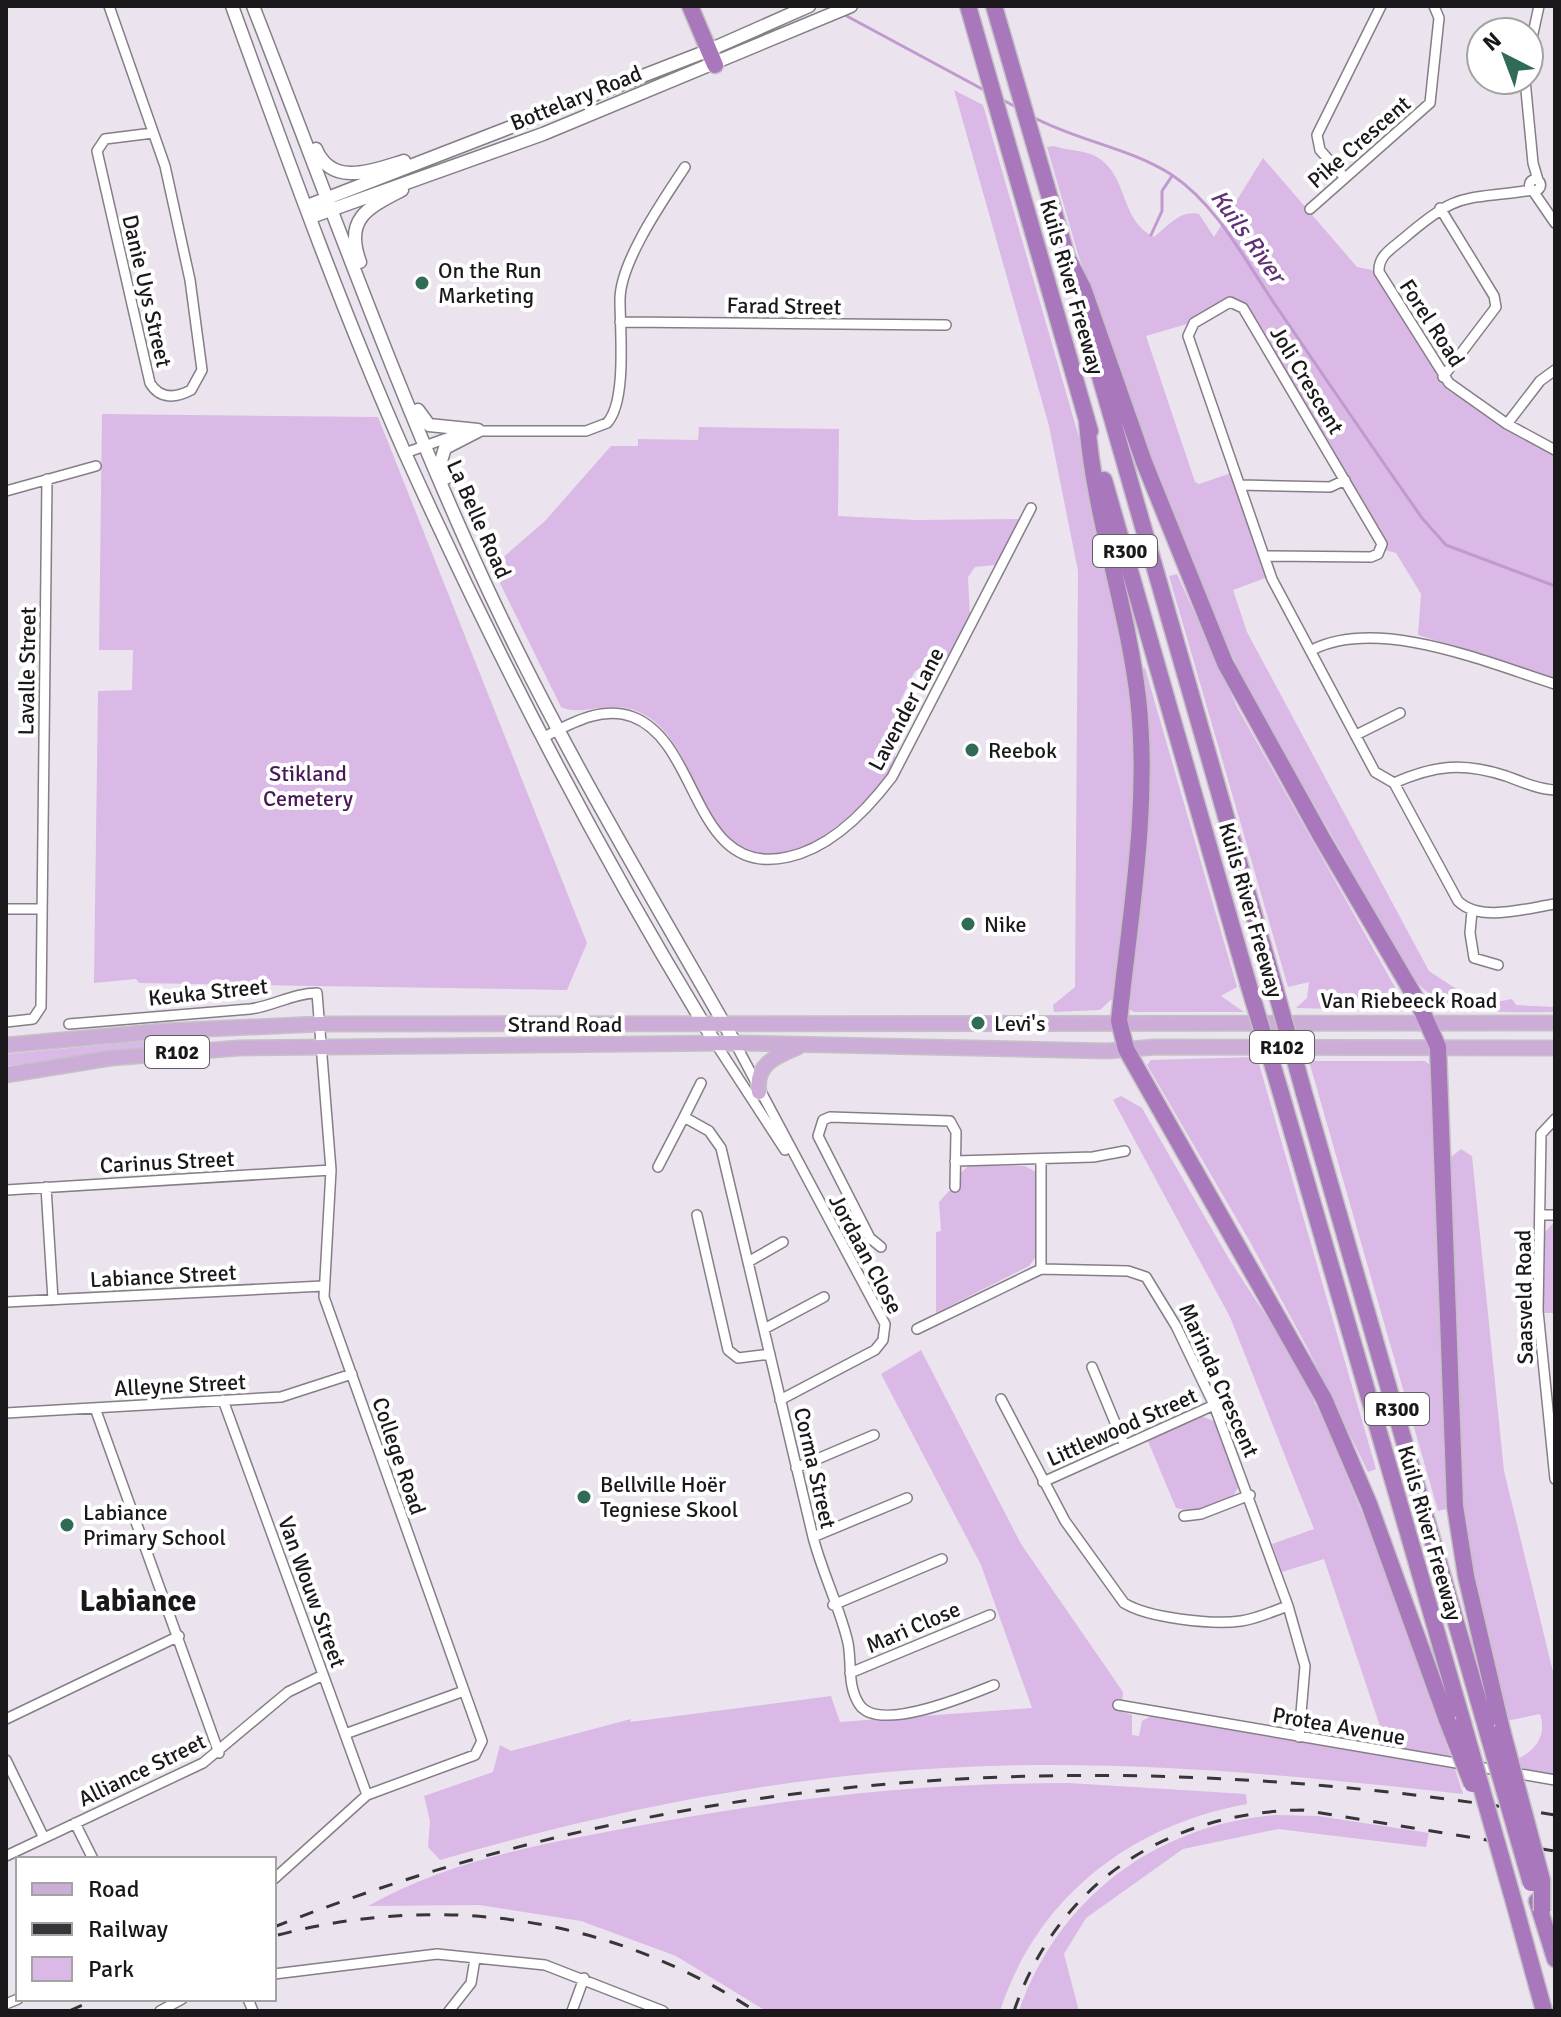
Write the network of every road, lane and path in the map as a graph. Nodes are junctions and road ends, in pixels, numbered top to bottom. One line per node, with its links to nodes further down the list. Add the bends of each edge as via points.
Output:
1 (109, 6): 14 (street, Danie Uys Street)
2 (232, 6): 23 (main road, La Belle Road)
3 (253, 6): 11 (main road, La Belle Road)
4 (690, 6): 12 (highway)
5 (809, 6): 12 (main road, Bottelary Road)
6 (851, 6): 12 (main road, Bottelary Road, via 788,35)
7 (968, 6): 32 (highway, Kuils River Freeway / R300)
8 (994, 6): 25 (highway, Kuils River Freeway / R300)
9 (1381, 6): 18 (street, via 1317,135 1320,150)
10 (1434, 6): 18 (street, Pike Crescent, via 1439,18 1430,103)
11 (267, 42): 15 (main road, via 286,74 318,155 331,168 355,175); 20 (main road, La Belle Road)
12 (711, 58): 15 (main road, Bottelary Road); 17 (main road, Bottelary Road, via 543,134)
13 (1527, 96): 19 (street)
14 (153, 133): 14 (street, Danie Uys Street, via 165,166 202,370 197,384 174,397 159,393 150,383 97,151 105,139)
15 (435, 157): 20 (main road, Bottelary Road)
16 (685, 167): 27 (street, via 626,271 619,296)
17 (440, 170): 20 (main road, Bottelary Road); 26 (main road, via 372,205 358,220 354,239)
18 (1345, 178): 22 (street, Pike Crescent)
19 (1534, 186): 21 (street, Forel Road, via 1459,198); 24 (street)
20 (330, 204): 23 (main road, Bottelary Road); 26 (main road, La Belle Road)
21 (1440, 208): 30 (street, via 1496,307); 30 (street, Forel Road, via 1383,256 1379,267)
22 (1310, 209)
23 (309, 212): 37 (main road, La Belle Road)
24 (1555, 223)
25 (1068, 259): 63 (highway, via 1225,663); 134 (highway, Kuils River Freeway / R300, bridge, via 1304,1093)
26 (363, 288): 31 (main road, La Belle Road)
27 (620, 322): 28 (street, Farad Street); 34 (street, via 618,400 607,423 586,431)
28 (946, 325)
29 (1555, 370): 33 (street)
30 (1443, 377): 33 (street, Forel Road)
31 (404, 392): 34 (main road, via 429,425); 35 (main road, La Belle Road)
32 (1087, 422): 61 (highway, via 1141,726 1141,800); 133 (highway, Kuils River Freeway / R300, bridge)
33 (1507, 424): 36 (street, Forel Road)
34 (480, 430): 35 (street); 43 (main road, via 445,448 441,461)
35 (425, 445): 37 (street); 43 (main road, La Belle Road)
36 (1555, 450)
37 (405, 453): 51 (main road, La Belle Road)
38 (96, 466): 39 (street)
39 (47, 479): 42 (street); 56 (street, Lavalle Street)
40 (1345, 480): 41 (street, via 1330,487); 41 (street, Joli Crescent, via 1243,308 1233,302 1194,323 1188,336); 45 (street, Joli Crescent, via 1381,539 1378,554)
41 (1240, 485): 45 (street, Joli Crescent)
42 (6, 491)
43 (446, 495): 49 (main road, La Belle Road)
44 (1031, 508): 49 (street, Lavender Lane, via 892,777 872,802 812,849 779,860 727,844 664,741 637,719 598,713)
45 (1265, 556): 46 (street, Joli Crescent, via 1279,595)
46 (1312, 650): 47 (street, via 1339,640 1419,641); 50 (street, Joli Crescent)
47 (1555, 684)
48 (1400, 713): 50 (street)
49 (558, 730): 51 (street, Lavender Lane); 65 (main road, La Belle Road)
50 (1356, 735): 52 (street, Joli Crescent, via 1375,772)
51 (542, 738): 64 (main road, La Belle Road)
52 (1394, 783): 53 (street, via 1432,768 1452,767); 57 (street, Joli Crescent, via 1454,895)
53 (1555, 790)
54 (1555, 904): 57 (street)
55 (6, 909): 56 (street)
56 (41, 909): 62 (street, Lavalle Street, via 41,1007 33,1019)
57 (1472, 911): 58 (street)
58 (1474, 958): 59 (street); 60 (street)
59 (1498, 965)
60 (1466, 968)
61 (1119, 1021): 63 (main road, Van Riebeeck Road / R102); 65 (main road, Strand Road / R102); 76 (highway)
62 (6, 1022)
63 (1428, 1022): 66 (main road, Van Riebeeck Road / R102); 74 (highway)
64 (703, 1023): 65 (main road, Strand Road / R102); 68 (main road, Strand Road / R102); 70 (main road, La Belle Road)
65 (724, 1023): 69 (main road, La Belle Road)
66 (1555, 1023)
67 (69, 1024): 68 (street, Keuka Street, via 266,1007 308,993 317,993)
68 (319, 1024): 71 (main road, Strand Road / R102); 73 (street, College Road)
69 (735, 1043): 70 (main road, Strand Road / R102); 72 (main road, Strand Road / R102); 79 (street, Jordaan Close)
70 (716, 1044): 73 (main road, Strand Road / R102); 85 (street, Jordaan Close)
71 (6, 1045)
72 (802, 1045): 76 (main road, Strand Road / R102); 79 (main road, via 765,1064)
73 (321, 1046): 77 (main road, Strand Road / R102, via 169,1052); 87 (street, College Road)
74 (1438, 1047): 75 (main road, R102); 76 (main road, R102); 134 (highway, via 1454,1494)
75 (1555, 1048)
76 (1126, 1049): 133 (highway, via 1324,1399)
77 (6, 1075)
78 (701, 1083): 80 (street)
79 (759, 1092): 85 (street, Jordaan Close)
80 (684, 1117): 86 (street); 96 (street, Corma Street, via 712,1133 721,1148)
81 (1555, 1119): 92 (street, Saasveld Road, via 1541,1134)
82 (1125, 1151): 83 (street)
83 (1041, 1159): 84 (street); 97 (street)
84 (955, 1161): 89 (street); 95 (street, via 956,1132 948,1120 830,1117 821,1123 818,1136 870,1238)
85 (797, 1165): 109 (street, Jordaan Close, via 883,1318 885,1331 875,1350)
86 (658, 1167)
87 (331, 1170): 88 (street, Carinus Street); 98 (street, College Road)
88 (46, 1187): 90 (street, Carinus Street); 100 (street)
89 (955, 1187)
90 (6, 1190)
91 (697, 1215): 104 (street, via 728,1350 738,1358)
92 (1540, 1215): 93 (street); 116 (street, Saasveld Road, via 1538,1311)
93 (1555, 1215)
94 (783, 1242): 96 (street)
95 (881, 1247)
96 (748, 1262): 102 (street, Corma Street)
97 (1041, 1269): 103 (street, Marinda Crescent); 110 (street, Marinda Crescent, via 1128,1271 1146,1277)
98 (323, 1286): 100 (street, Labiance Street); 106 (street, College Road)
99 (824, 1297): 102 (street)
100 (53, 1300): 101 (street, Labiance Street)
101 (6, 1302)
102 (764, 1329): 104 (street, Corma Street)
103 (917, 1329)
104 (770, 1354): 109 (street, Corma Street)
105 (1092, 1367): 114 (street)
106 (352, 1374): 108 (street, Alleyne Street, via 291,1395); 130 (street, College Road)
107 (1001, 1399): 117 (street)
108 (223, 1400): 111 (street, Alleyne Street); 128 (street, Van Wouw Street)
109 (780, 1400): 115 (street, Corma Street)
110 (1214, 1405): 114 (street, Littlewood Street); 118 (street, Marinda Crescent)
111 (95, 1408): 112 (street, Alleyne Street); 126 (street)
112 (6, 1413)
113 (874, 1435): 115 (street)
114 (1124, 1444): 117 (street, Littlewood Street)
115 (796, 1468): 121 (street, Corma Street)
116 (1555, 1479)
117 (1043, 1482): 124 (street, via 1105,1579 1139,1612 1238,1621)
118 (1250, 1495): 120 (street); 124 (street, Marinda Crescent)
119 (907, 1498): 121 (street)
120 (1184, 1516)
121 (813, 1537): 123 (street, Corma Street)
122 (942, 1559): 123 (street)
123 (833, 1605): 127 (street, Corma Street, via 847,1641)
124 (1288, 1606): 136 (street, Marinda Crescent, via 1305,1666)
125 (990, 1615): 127 (street, Mari Close)
126 (179, 1636): 132 (street); 137 (street)
127 (850, 1673): 129 (street, Corma Street, via 862,1708 877,1713 937,1707)
128 (323, 1675): 135 (street, Van Wouw Street); 137 (street, Alliance Street, via 288,1692)
129 (994, 1685)
130 (464, 1691): 135 (street); 140 (street, College Road, via 481,1737 478,1752)
131 (1118, 1705): 136 (street, Protea Avenue)
132 (6, 1719)
133 (1455, 1722): 155 (highway, bridge, via 1463,1765 1487,1814)
134 (1494, 1728): 147 (highway, Kuils River Freeway / R300, bridge)
135 (345, 1734): 140 (street, Van Wouw Street)
136 (1299, 1737): 139 (street, Protea Avenue)
137 (219, 1753): 141 (street, Alliance Street)
138 (6, 1760): 142 (street)
139 (1555, 1780)
140 (367, 1795): 145 (street)
141 (75, 1823): 142 (street, Alliance Street); 144 (street)
142 (44, 1838): 143 (street, Alliance Street)
143 (6, 1856)
144 (92, 1857)
145 (276, 1877)
146 (475, 1959): 148 (street, via 437,1954); 149 (street, via 545,1965); 152 (street, via 471,1983)
147 (1555, 1959)
148 (276, 1974)
149 (584, 1978): 153 (street); 154 (street)
150 (178, 2001): 151 (street)
151 (160, 2011)
152 (449, 2011)
153 (572, 2011)
154 (663, 2011)
155 (1544, 2011)

